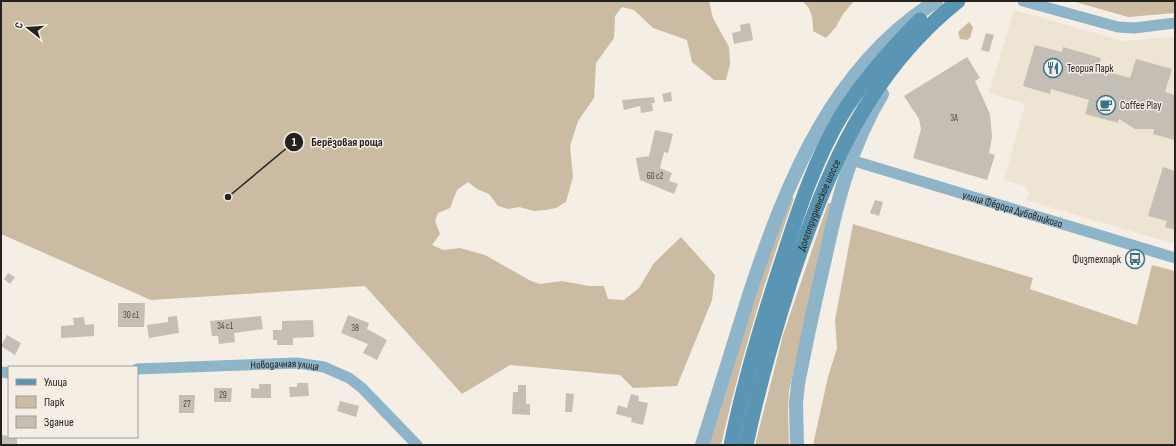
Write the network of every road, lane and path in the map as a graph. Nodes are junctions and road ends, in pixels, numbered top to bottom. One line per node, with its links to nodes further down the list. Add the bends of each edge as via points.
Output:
1 (936, 1): 13 (street, via 893,34 852,79 800,160 765,248)
2 (942, 1): 9 (main road, Долгопрудненское шоссе, via 901,39 877,66 841,116 806,193)
3 (958, 1): 5 (main road, Долгопрудненское шоссе)
4 (1028, 2): 6 (street, via 1118,27 1134,28)
5 (937, 18): 7 (street, via 892,76 865,126); 9 (main road, Долгопрудненское шоссе, via 888,71 854,123 819,199)
6 (1175, 23)
7 (851, 160): 8 (street, улица Фёдора Дубовицкого); 16 (street, via 834,217 798,384)
8 (1175, 258)
9 (767, 331): 14 (main road, Долгопрудненское шоссе); 15 (main road, Долгопрудненское шоссе)
10 (138, 369): 11 (street, Новодачная улица, via 312,364 349,378 362,388)
11 (407, 439): 12 (street, Новодачная улица)
12 (418, 445)
13 (702, 445)
14 (731, 445)
15 (746, 445)
16 (797, 445)

